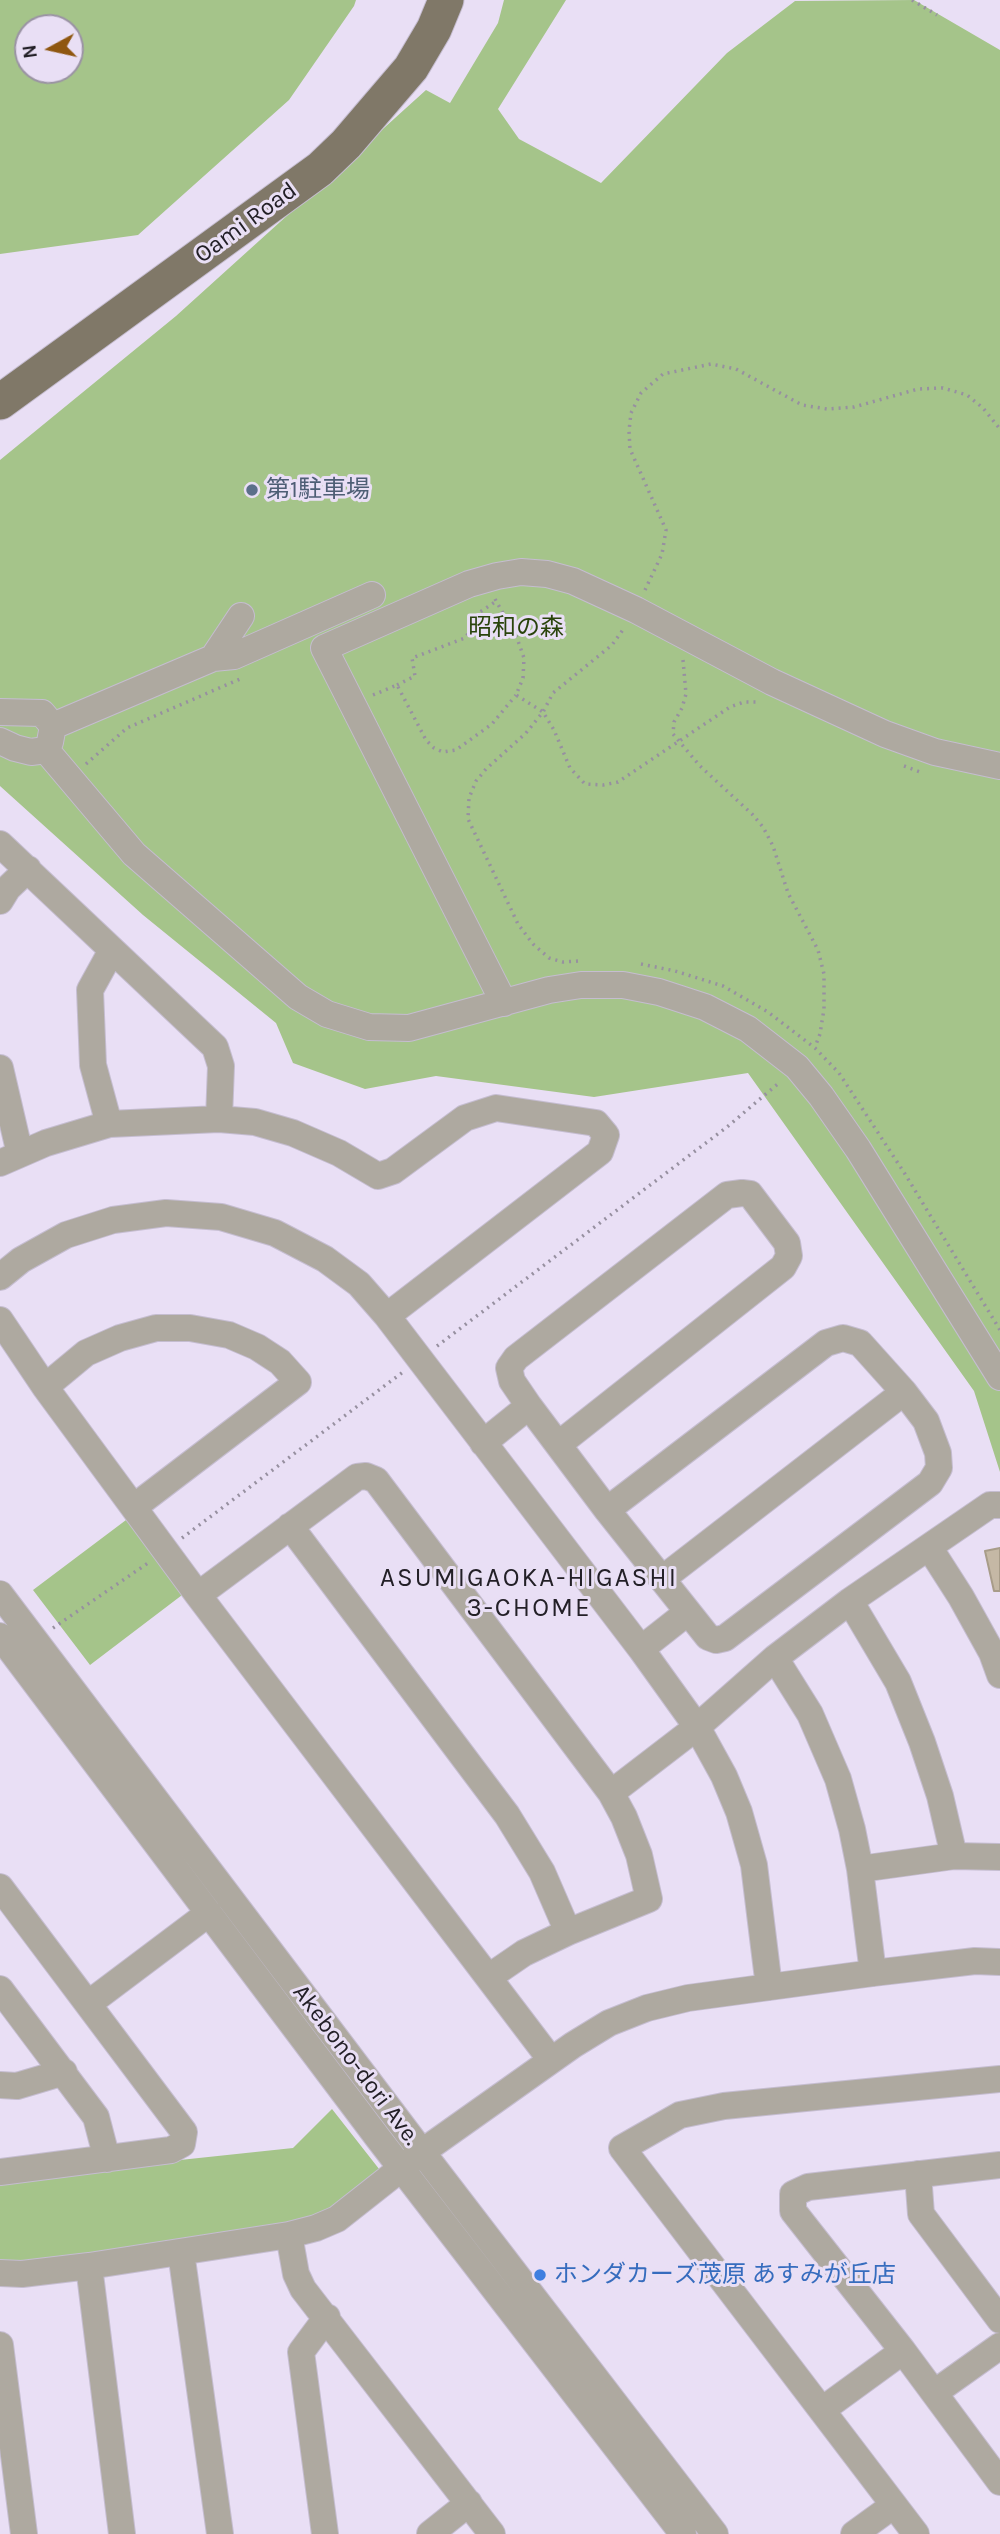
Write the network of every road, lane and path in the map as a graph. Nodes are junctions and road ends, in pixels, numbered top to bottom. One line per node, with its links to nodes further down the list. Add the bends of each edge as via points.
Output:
1 (446, 0): 4 (main road, Oami Road, via 411,68 320,169)
2 (912, 0): 3 (path)
3 (937, 15)
4 (0, 402)
5 (1000, 429): 9 (path, via 967,395 943,388 827,409 802,405 736,369 711,364 663,374 641,393 629,431 630,449 666,530 662,554)
6 (497, 576): 8 (path); 9 (street, via 547,574); 15 (street, via 324,648)
7 (372, 595): 11 (street, via 234,656)
8 (495, 602): 13 (path, via 480,612 465,638 412,658 415,676); 14 (path, via 524,658)
9 (636, 610): 18 (path, via 612,645 553,693); 22 (street, via 772,682 885,734 935,752)
10 (241, 616): 11 (street)
11 (213, 658): 19 (street)
12 (251, 674): 24 (path, via 127,728)
13 (397, 685): 14 (path, via 426,740 443,752 456,750 492,724); 15 (path)
14 (516, 695): 18 (path)
15 (352, 704): 31 (street)
16 (769, 704): 18 (path, via 744,702 730,707 618,782 603,785 585,784 570,768)
17 (0, 712): 19 (street, via 42,713)
18 (543, 712): 29 (path, via 476,780 468,798 468,819 518,924 533,944 549,958)
19 (50, 738): 20 (street, via 31,752); 24 (street)
20 (0, 741)
21 (895, 762): 23 (path)
22 (1000, 766)
23 (924, 773)
24 (70, 778): 31 (street, via 134,854 298,996 327,1014 369,1027 409,1028)
25 (0, 844): 26 (street)
26 (27, 869): 27 (street); 28 (street)
27 (0, 901)
28 (112, 950): 33 (street, via 215,1047 221,1066); 34 (street, via 90,990 93,1065)
29 (590, 961)
30 (637, 964): 39 (path, via 723,986 768,1012 815,1048 839,1073 883,1140)
31 (504, 1003): 40 (street, via 581,985 623,985 705,1007 777,1050 797,1067 858,1149)
32 (0, 1068): 35 (street)
33 (219, 1119): 34 (street); 37 (street, via 255,1122 293,1133 378,1176 393,1171 465,1118 496,1108 596,1123 606,1135 600,1152)
34 (108, 1124): 35 (street)
35 (10, 1159)
36 (0, 1278): 37 (street, via 21,1260 66,1235 113,1220 166,1213 221,1217 275,1233 325,1259 359,1284)
37 (387, 1316): 44 (street)
38 (0, 1320): 41 (street)
39 (1000, 1330)
40 (1000, 1377)
41 (45, 1387): 47 (street); 47 (street, via 86,1353 156,1328 229,1335 280,1362 298,1382)
42 (904, 1392): 48 (street, via 860,1343 843,1338 826,1343); 51 (street); 55 (street, via 926,1421 938,1452 939,1468 930,1483 725,1637 708,1637)
43 (529, 1406): 44 (street); 45 (street); 45 (street, via 512,1381 509,1368 516,1358 727,1195 750,1194 787,1243 789,1256 783,1267)
44 (483, 1443): 56 (street)
45 (559, 1444): 48 (street)
46 (1000, 1505): 50 (street, via 990,1505)
47 (134, 1507): 53 (street)
48 (607, 1510): 51 (street)
49 (290, 1525): 53 (street); 61 (street, via 357,1477 376,1480); 67 (street, via 506,1815 542,1872)
50 (929, 1547): 54 (street); 59 (street, via 961,1597)
51 (662, 1578): 55 (street)
52 (0, 1594): 57 (street, Akebono-dori Ave.)
53 (198, 1595): 70 (street)
54 (850, 1601): 58 (street); 62 (street, via 898,1682 940,1796)
55 (688, 1612): 56 (street)
56 (641, 1648): 60 (street)
57 (12, 1650): 66 (street, Akebono-dori Ave.); 79 (street, Akebono-dori Ave.)
58 (775, 1658): 60 (street); 64 (street, via 810,1714 838,1779)
59 (1000, 1675)
60 (697, 1727): 61 (street); 71 (street, via 724,1776 752,1856)
61 (611, 1793): 67 (street, via 639,1856 649,1899)
62 (954, 1856): 63 (street); 64 (street)
63 (1000, 1857)
64 (860, 1870): 69 (street)
65 (0, 1886): 73 (street)
66 (209, 1913): 73 (street); 79 (street, Akebono-dori Ave.)
67 (568, 1932): 70 (street, via 524,1953)
68 (1000, 1962): 69 (street)
69 (873, 1973): 71 (street)
70 (489, 1978): 74 (street)
71 (769, 1987): 74 (street, via 648,2008 609,2023)
72 (0, 1989): 75 (street)
73 (88, 2004): 78 (street, via 184,2132 182,2144 171,2150)
74 (551, 2060): 79 (street)
75 (64, 2072): 77 (street, via 17,2086); 78 (street, via 96,2117)
76 (1000, 2079): 93 (street, via 724,2106 680,2115 622,2148)
77 (0, 2085)
78 (107, 2159): 81 (street)
79 (412, 2160): 83 (street, via 337,2219); 103 (street, Akebono-dori Ave.); 104 (street, Akebono-dori Ave.)
80 (1000, 2165): 82 (street)
81 (0, 2172)
82 (918, 2174): 88 (street, via 921,2214); 91 (street, via 808,2187 793,2194 793,2211)
83 (289, 2235): 84 (street); 87 (street, via 296,2274)
84 (181, 2252): 85 (street); 99 (street)
85 (89, 2266): 86 (street); 98 (street)
86 (0, 2273)
87 (327, 2318): 95 (street); 100 (street, via 301,2352)
88 (1000, 2320)
89 (0, 2345): 97 (street)
90 (1000, 2346): 92 (street)
91 (903, 2351): 92 (street); 93 (street)
92 (934, 2393): 94 (street)
93 (822, 2410): 96 (street)
94 (1000, 2482)
95 (470, 2503): 101 (street); 102 (street)
96 (894, 2505): 105 (street); 106 (street)
97 (24, 2534)
98 (122, 2534)
99 (220, 2534)
100 (324, 2534)
101 (430, 2534)
102 (492, 2534)
103 (683, 2534)
104 (715, 2534)
105 (854, 2534)
106 (916, 2534)

